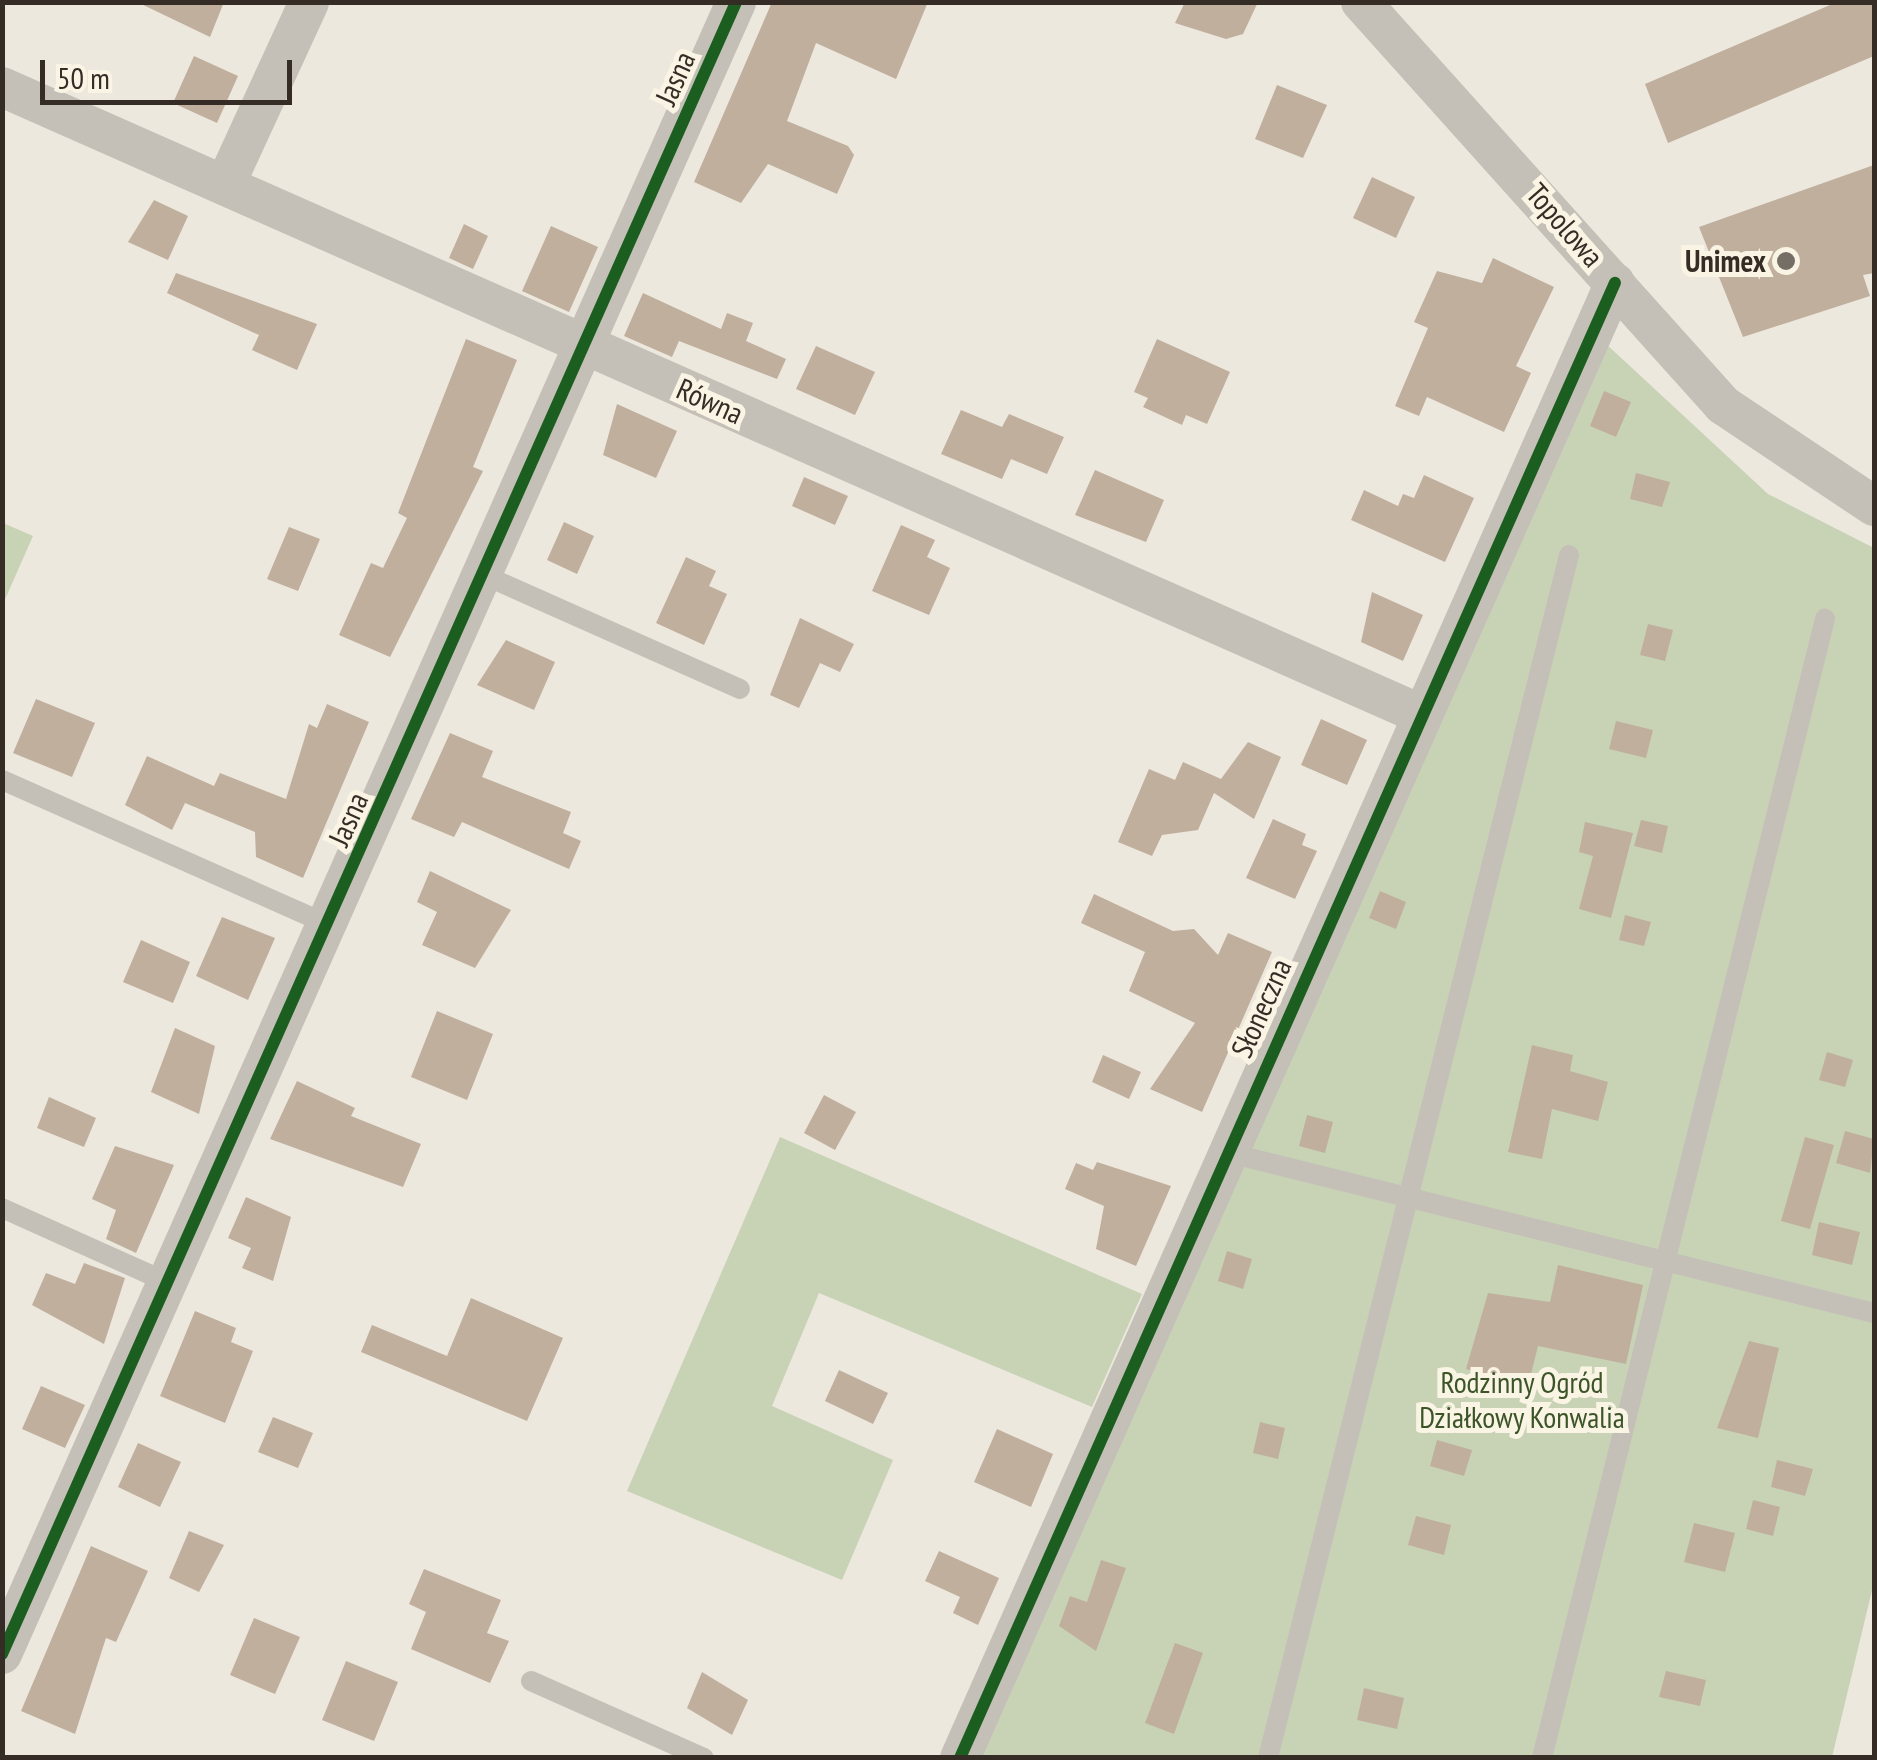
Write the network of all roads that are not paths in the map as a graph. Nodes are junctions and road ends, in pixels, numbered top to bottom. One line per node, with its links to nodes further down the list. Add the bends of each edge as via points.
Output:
1 (309, 2): 5 (street)
2 (736, 2): 7 (street, Jasna)
3 (1361, 2): 6 (street, Topolowa)
4 (2, 87): 5 (street, Równa)
5 (225, 185): 7 (street, Równa)
6 (1614, 283): 8 (street, Topolowa, via 1723,406); 13 (street, Słoneczna)
7 (586, 346): 10 (street, Jasna); 13 (street, Równa)
8 (1874, 506)
9 (1569, 556): 17 (lane)
10 (484, 576): 12 (lane); 15 (street, Jasna)
11 (1825, 619): 19 (lane)
12 (740, 688)
13 (1418, 712): 16 (street, Słoneczna)
14 (2, 780): 15 (lane)
15 (328, 925): 20 (street, Jasna)
16 (1225, 1152): 17 (lane); 25 (street, Słoneczna)
17 (1404, 1200): 19 (lane); 26 (lane)
18 (2, 1208): 20 (lane)
19 (1666, 1262): 21 (lane); 27 (lane)
20 (169, 1282): 22 (street, Jasna)
21 (1874, 1313)
22 (2, 1654)
23 (531, 1682): 24 (lane)
24 (704, 1758)
25 (960, 1758)
26 (1268, 1758)
27 (1542, 1758)

